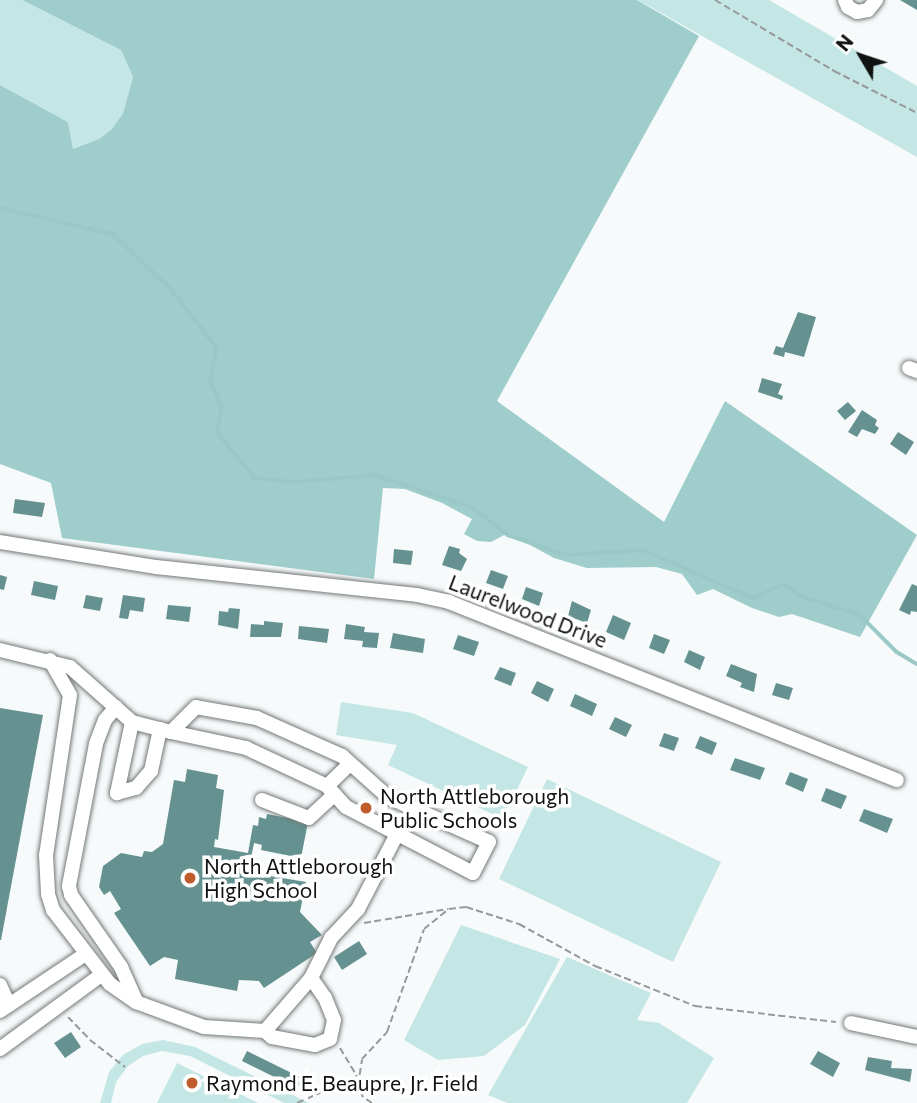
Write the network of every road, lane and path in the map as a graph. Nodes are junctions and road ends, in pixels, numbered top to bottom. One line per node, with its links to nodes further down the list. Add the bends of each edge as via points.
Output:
1 (715, 0): 4 (path, via 834,71)
2 (845, 0): 3 (street, via 857,12 868,10)
3 (876, 0)
4 (917, 113)
5 (0, 542): 12 (street, Laurelwood Drive, via 132,564 449,602)
6 (0, 650): 7 (street)
7 (50, 660): 8 (street, via 70,667); 17 (street, via 70,695 46,855)
8 (116, 707): 9 (street); 16 (street, via 96,744 70,872)
9 (132, 722): 10 (street); 10 (street, via 117,793 136,788 151,771)
10 (166, 730): 11 (street, via 196,708 257,718 342,756); 13 (street, via 246,748)
11 (350, 764): 13 (street); 15 (street, via 388,797 489,842 472,873)
12 (897, 780)
13 (331, 790): 14 (street, via 309,818); 15 (street, via 346,807)
14 (262, 800)
15 (396, 836): 19 (street, via 358,909)
16 (71, 895): 17 (street); 26 (street, via 121,967)
17 (50, 902): 20 (street)
18 (449, 909): 19 (path, via 365,922); 29 (path, via 466,906 519,924 595,966 695,1006); 35 (path, via 424,929 387,1032 362,1059)
19 (337, 932): 23 (street)
20 (85, 955): 21 (street); 22 (street)
21 (65, 969): 25 (street); 28 (street)
22 (101, 975): 25 (street); 26 (street)
23 (311, 978): 30 (street); 32 (street, via 334,1020)
24 (0, 985): 28 (street)
25 (81, 990): 27 (street)
26 (136, 1002): 30 (street, via 204,1027)
27 (60, 1005): 33 (street); 34 (path, via 90,1040)
28 (4, 1008)
29 (851, 1023): 31 (street)
30 (265, 1031): 32 (street, via 272,1037 315,1045)
31 (917, 1037)
32 (330, 1039): 35 (path, via 347,1055)
33 (0, 1049)
34 (125, 1067)
35 (358, 1078): 36 (path); 37 (path, via 363,1097)
36 (297, 1103)
37 (372, 1103)

